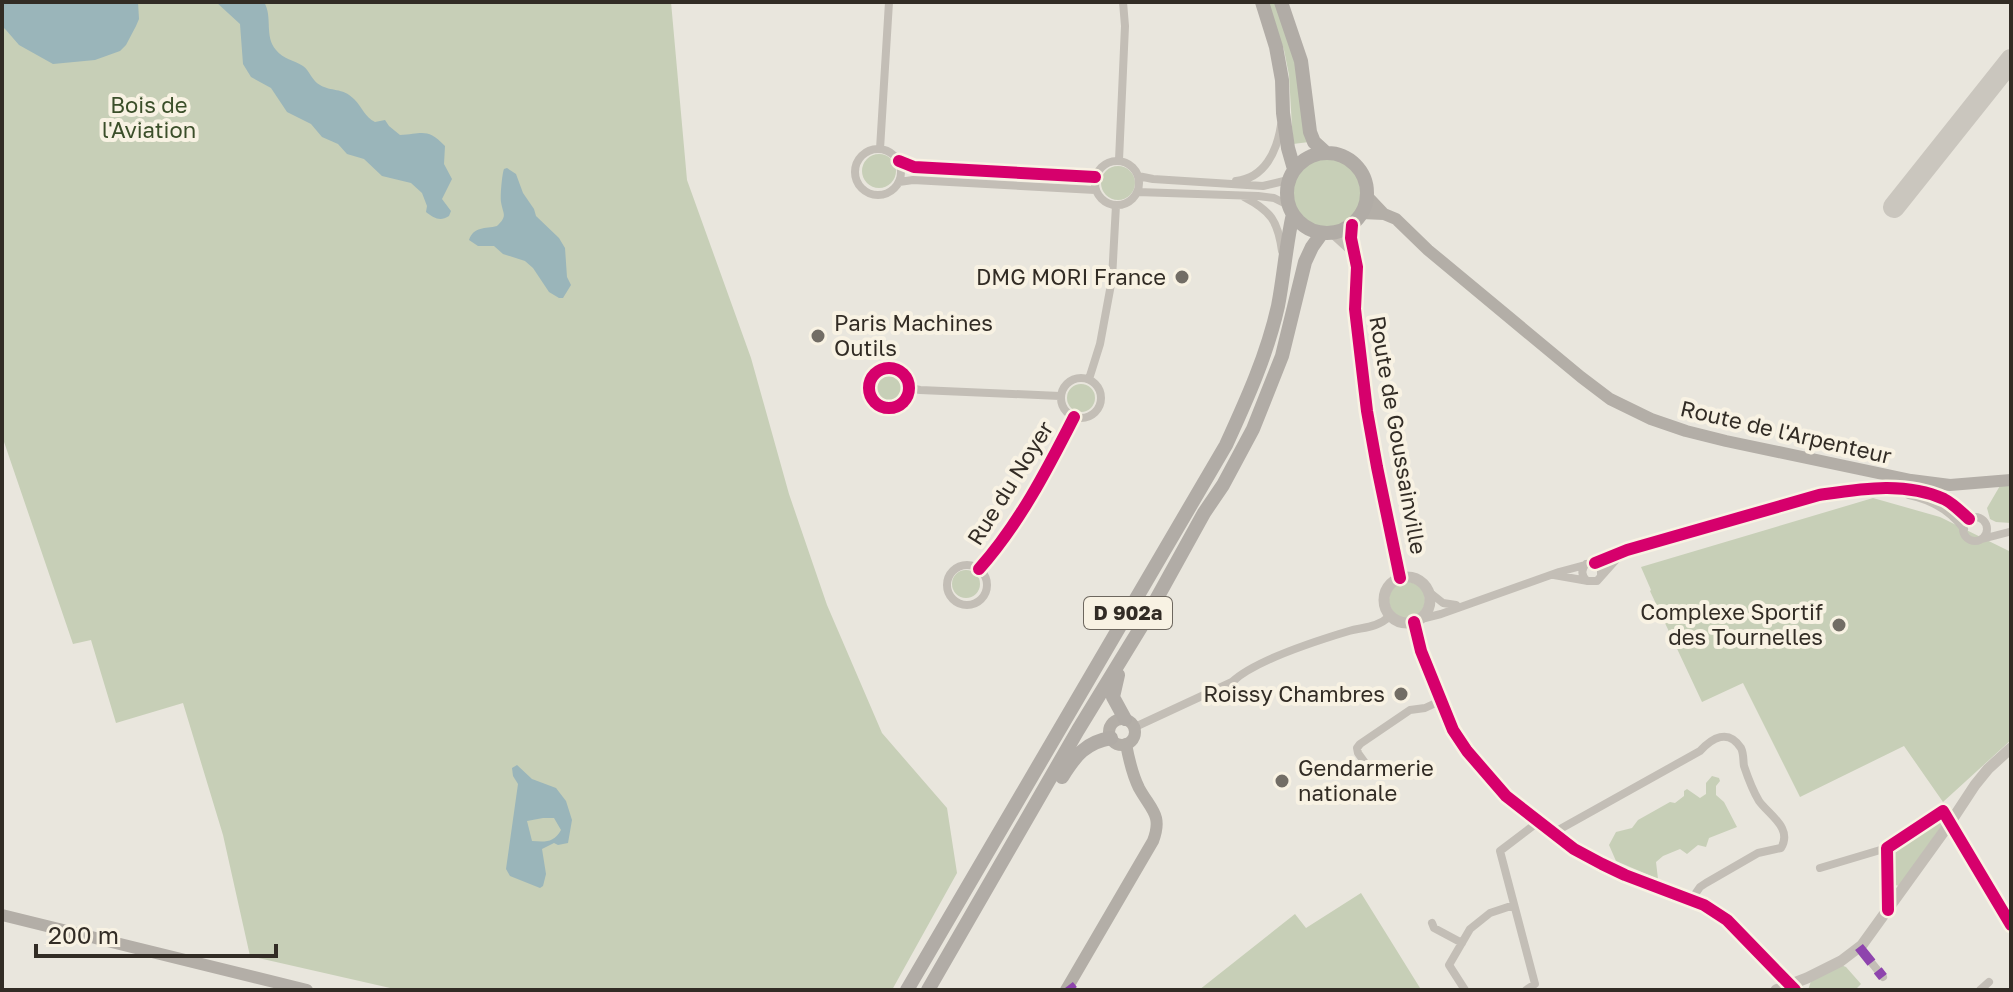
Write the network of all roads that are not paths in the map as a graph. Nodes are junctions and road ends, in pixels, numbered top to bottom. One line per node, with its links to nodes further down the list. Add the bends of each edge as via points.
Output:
1 (889, 2): 6 (street)
2 (1123, 2): 8 (street)
3 (1262, 2): 5 (main road, via 1276,47)
4 (1281, 2): 7 (main road, via 1301,61 1310,132)
5 (1283, 113): 10 (main road); 14 (street, via 1272,158 1243,180)
6 (880, 149): 9 (street); 13 (street, via 859,160 857,180 866,191 881,195)
7 (1326, 153): 10 (main road, via 1309,157); 17 (main road, via 1357,167)
8 (1119, 160): 11 (street); 12 (street, via 1102,166)
9 (899, 161): 12 (street, via 914,167); 13 (street)
10 (1291, 175): 14 (street, via 1263,186); 20 (main road)
11 (1138, 176): 14 (street); 16 (street)
12 (1095, 177): 15 (street)
13 (899, 182): 15 (street)
14 (1215, 182)
15 (1095, 190): 19 (street, via 1103,201)
16 (1137, 192): 18 (street); 19 (street, via 1129,202)
17 (1367, 196): 21 (main road); 22 (main road, Route de l'Arpenteur)
18 (1244, 197): 20 (street, via 1274,198); 26 (street, via 1274,221)
19 (1116, 205): 27 (street, via 1112,279)
20 (1290, 210): 24 (main road, via 1310,230); 26 (main road, D 902a)
21 (1362, 213): 22 (main road); 23 (main road)
22 (1384, 214): 31 (main road, Route de l'Arpenteur, via 1610,399 1651,419 1726,441 1911,480 1950,485)
23 (1352, 225): 24 (main road); 25 (street, Route de Goussainville)
24 (1328, 233): 25 (street); 50 (main road, D 902a, via 1305,262 1282,356 1253,429)
25 (1354, 253): 44 (street, Route de Goussainville, via 1367,411)
26 (1284, 275): 75 (main road, D 902a, via 1264,355 1226,445)
27 (1089, 379): 29 (street, via 1070,380); 30 (street, via 1098,387 1100,406 1086,418)
28 (910, 388): 28 (street, via 905,376 889,368 876,373 869,387 874,401 890,408 901,405); 29 (street)
29 (1060, 396): 30 (street, via 1063,409)
30 (1074, 417): 41 (street, Rue du Noyer, via 1030,498)
31 (2011, 480)
32 (1849, 491): 33 (street, via 1891,487 1922,492 1943,498); 35 (street, via 1919,497 1942,507); 38 (street, via 1819,495)
33 (1969, 519): 34 (street); 35 (street)
34 (1984, 522): 36 (street); 37 (street, via 1987,530)
35 (1964, 529): 37 (street, via 1969,539)
36 (2010, 532): 37 (street)
37 (1981, 539)
38 (1621, 553): 39 (street); 43 (street)
39 (1595, 563): 40 (street); 43 (street)
40 (1585, 565): 42 (street); 45 (street, via 1582,573)
41 (979, 569): 41 (street, via 966,565 953,570 947,588 953,599 971,605 982,598 987,586)
42 (1553, 575): 45 (street); 47 (street)
43 (1601, 576): 45 (street)
44 (1400, 578): 46 (street, via 1416,579); 48 (street, via 1384,594)
45 (1589, 581)
46 (1428, 591): 47 (street, via 1443,603); 49 (street, via 1429,606)
47 (1461, 605): 49 (street)
48 (1390, 616): 49 (street); 52 (street, via 1372,627 1282,655 1232,682)
49 (1417, 625): 51 (street)
50 (1141, 627): 52 (main road, via 1115,681 1113,697); 60 (main road, D 902a)
51 (1440, 701): 56 (street, via 1410,710 1360,744 1358,753); 57 (street, via 1467,751 1506,796)
52 (1130, 723): 53 (main road, via 1117,719 1110,725); 54 (main road, via 1135,735)
53 (1111, 738): 54 (main road); 60 (main road, via 1087,745 1076,755)
54 (1126, 744): 77 (main road, via 1129,764 1157,818 1157,830)
55 (2011, 748): 58 (street, via 1988,769)
56 (1368, 767)
57 (1538, 822): 59 (street); 64 (street, via 1500,851)
58 (1950, 823): 61 (street, via 1943,811); 65 (street); 68 (street)
59 (1553, 833): 63 (street, via 1614,871); 63 (street, via 1717,737 1726,737 1741,748 1753,789 1778,820 1784,842 1706,883)
60 (1017, 838): 76 (main road, D 902a)
61 (1887, 848): 62 (street); 65 (street)
62 (1820, 868)
63 (1691, 900): 73 (street, via 1727,920)
64 (1514, 905): 69 (street, via 1490,913); 79 (street, via 1535,984)
65 (1888, 910): 70 (street)
66 (2, 915): 74 (main road)
67 (1432, 923): 69 (street)
68 (2011, 925)
69 (1462, 943): 78 (street, via 1449,965)
70 (1859, 947): 71 (street); 73 (street)
71 (1883, 977)
72 (1989, 982): 81 (street)
73 (1792, 987): 80 (street)
74 (307, 990)
75 (907, 990)
76 (928, 990)
77 (1066, 990)
78 (1465, 990)
79 (1526, 990)
80 (1776, 990)
81 (1980, 990)

